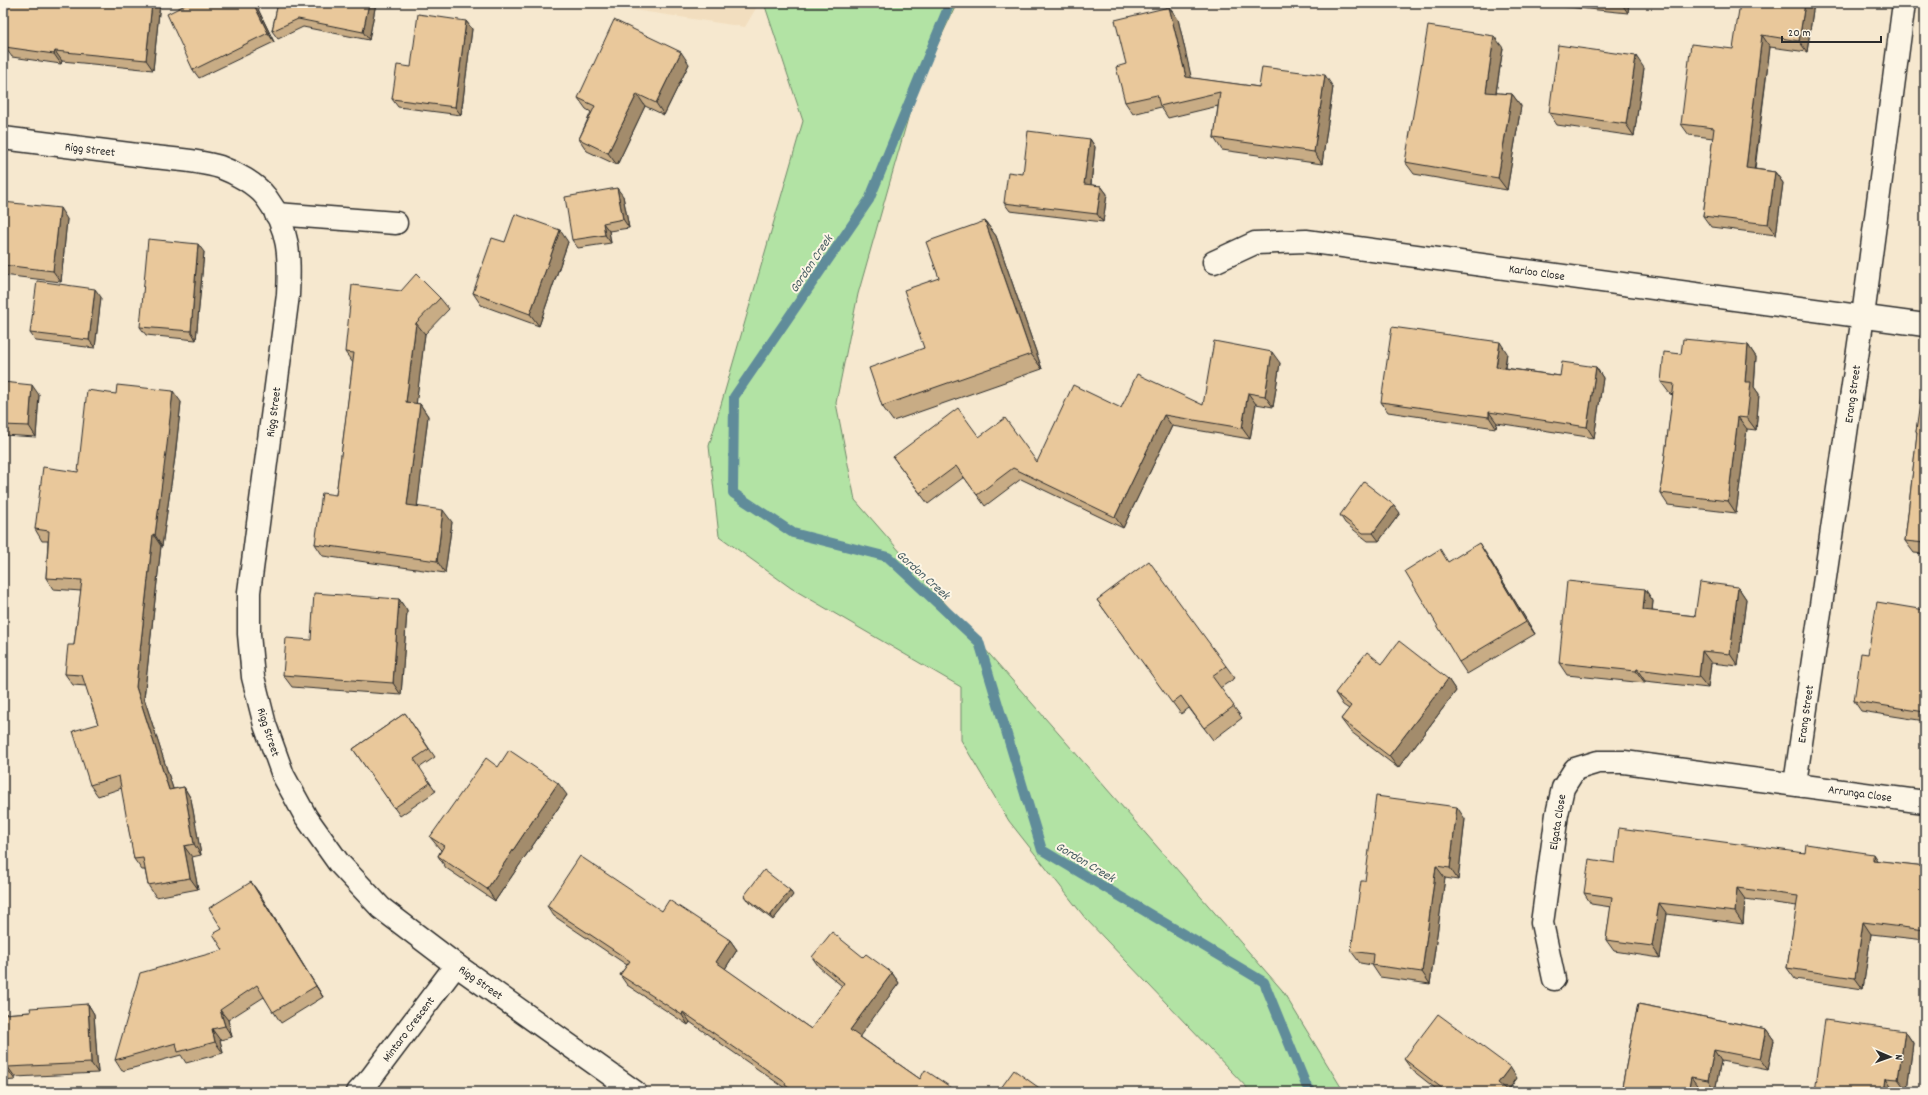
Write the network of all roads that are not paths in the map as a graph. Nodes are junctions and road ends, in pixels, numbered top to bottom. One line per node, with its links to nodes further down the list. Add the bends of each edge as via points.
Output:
1 (1904, 3): 6 (street, Erang Street)
2 (3, 138): 3 (street, Rigg Street, via 220,167 247,180 265,196)
3 (276, 214): 4 (street); 10 (street, Rigg Street, via 285,234 290,256 288,295 249,592 253,677 265,725 283,775 306,817 333,856 381,908)
4 (396, 223)
5 (1214, 262): 6 (street, Karloo Close, via 1255,243 1306,241)
6 (1863, 316): 7 (street, Karloo Close); 8 (street, Erang Street)
7 (1925, 324)
8 (1795, 784): 9 (street, Arrunga Close); 11 (street, Elgata Close, via 1624,762 1598,762 1575,769 1563,788 1557,814 1542,923)
9 (1925, 802)
10 (456, 965): 12 (street, Mintaro Crescent); 13 (street, Rigg Street)
11 (1554, 979)
12 (358, 1092)
13 (635, 1092)

